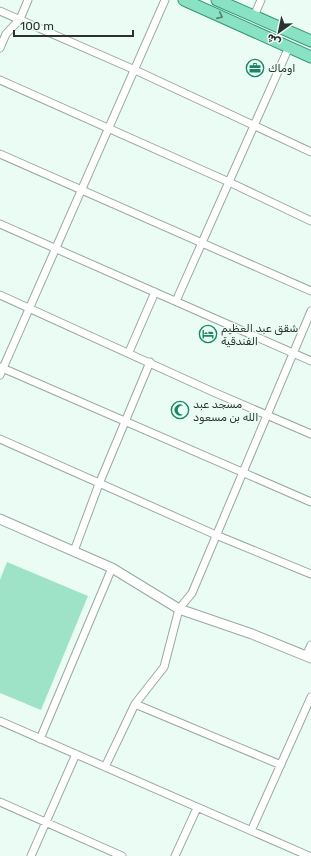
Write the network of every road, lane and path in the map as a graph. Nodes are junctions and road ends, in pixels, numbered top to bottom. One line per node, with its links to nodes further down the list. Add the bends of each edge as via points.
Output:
1 (28, 0): 8 (street)
2 (165, 0): 13 (street)
3 (184, 0): 10 (main road, one-way to 10)
4 (217, 0): 7 (main road)
5 (261, 0): 7 (street)
6 (0, 11): 8 (street)
7 (254, 16): 9 (main road)
8 (20, 19): 11 (street, via 6,34); 13 (street)
9 (311, 41)
10 (289, 47): 12 (main road); 15 (street)
11 (0, 48)
12 (311, 57)
13 (134, 70): 15 (street); 16 (street)
14 (0, 80): 16 (street)
15 (255, 125): 17 (street); 19 (street)
16 (110, 129): 19 (street); 20 (street)
17 (311, 152)
18 (0, 154): 20 (street)
19 (229, 182): 21 (street); 23 (street)
20 (82, 190): 23 (street); 24 (street)
21 (311, 221)
22 (0, 224): 24 (street)
23 (202, 243): 25 (street); 28 (street)
24 (56, 248): 26 (street); 29 (street)
25 (311, 291)
26 (155, 292): 28 (street); 31 (street)
27 (0, 296): 29 (street)
28 (176, 302): 32 (street)
29 (29, 308): 31 (street); 35 (street)
30 (311, 311): 32 (street)
31 (129, 352): 34 (street)
32 (293, 353): 33 (street); 36 (street)
33 (311, 361)
34 (150, 362): 36 (street); 37 (street)
35 (1, 370): 37 (street)
36 (268, 415): 38 (street); 40 (street)
37 (125, 421): 40 (street); 41 (street)
38 (311, 434)
39 (0, 439): 41 (street)
40 (243, 472): 42 (street); 44 (street)
41 (99, 484): 44 (street); 45 (street)
42 (311, 502)
43 (0, 519): 45 (street)
44 (216, 535): 47 (street); 48 (street, via 192,593)
45 (74, 551): 46 (street)
46 (112, 568): 48 (street); 54 (street)
47 (311, 574)
48 (179, 609): 50 (street, via 252,634); 52 (street, via 164,667)
49 (311, 645): 50 (street)
50 (308, 657)
51 (311, 697): 56 (street)
52 (135, 704): 56 (street); 57 (street)
53 (0, 721): 54 (street)
54 (40, 739): 55 (street)
55 (76, 754): 57 (street); 60 (street)
56 (281, 765): 61 (street)
57 (105, 766): 59 (street)
58 (0, 802): 60 (street)
59 (197, 808): 61 (street); 64 (street)
60 (46, 821): 62 (street); 63 (street)
61 (251, 831): 65 (street)
62 (31, 856)
63 (122, 856)
64 (175, 856)
65 (309, 856)

